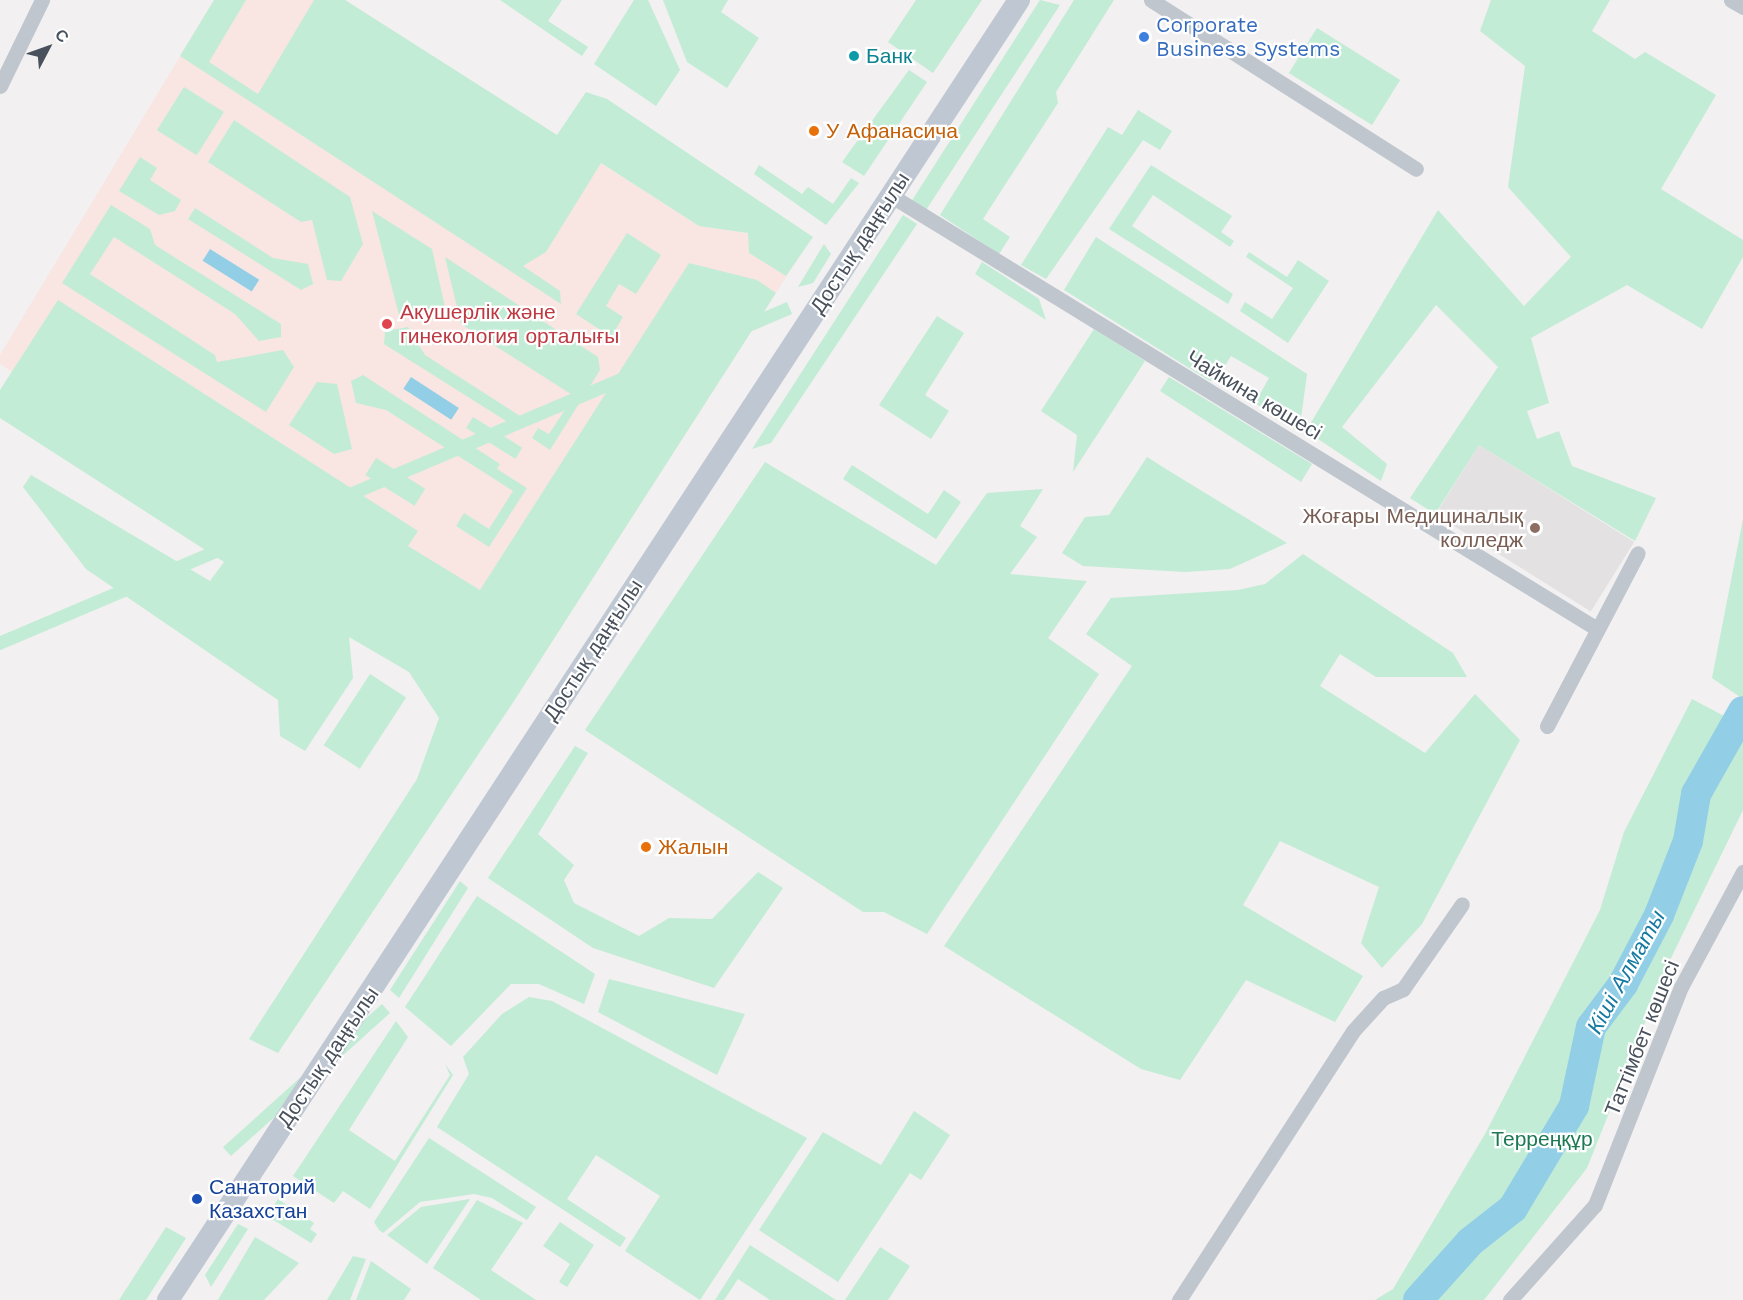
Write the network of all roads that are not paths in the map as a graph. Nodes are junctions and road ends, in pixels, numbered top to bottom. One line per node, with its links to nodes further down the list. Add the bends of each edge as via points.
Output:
1 (42, 0): 6 (street)
2 (1019, 0): 8 (main road, Достық даңғылы)
3 (1151, 0): 7 (street)
4 (1731, 0): 5 (street)
5 (1743, 7)
6 (0, 86)
7 (1416, 169)
8 (890, 195): 10 (street, Чайкина көшесі); 14 (main road, Достық даңғылы)
9 (1638, 553): 10 (street)
10 (1597, 629): 11 (street)
11 (1547, 726)
12 (1743, 872): 16 (street, Таттімбет көшесі, via 1681,987 1595,1205)
13 (1462, 904): 15 (street, via 1403,989 1383,998 1353,1031)
14 (168, 1300)
15 (1179, 1300)
16 (1510, 1300)

